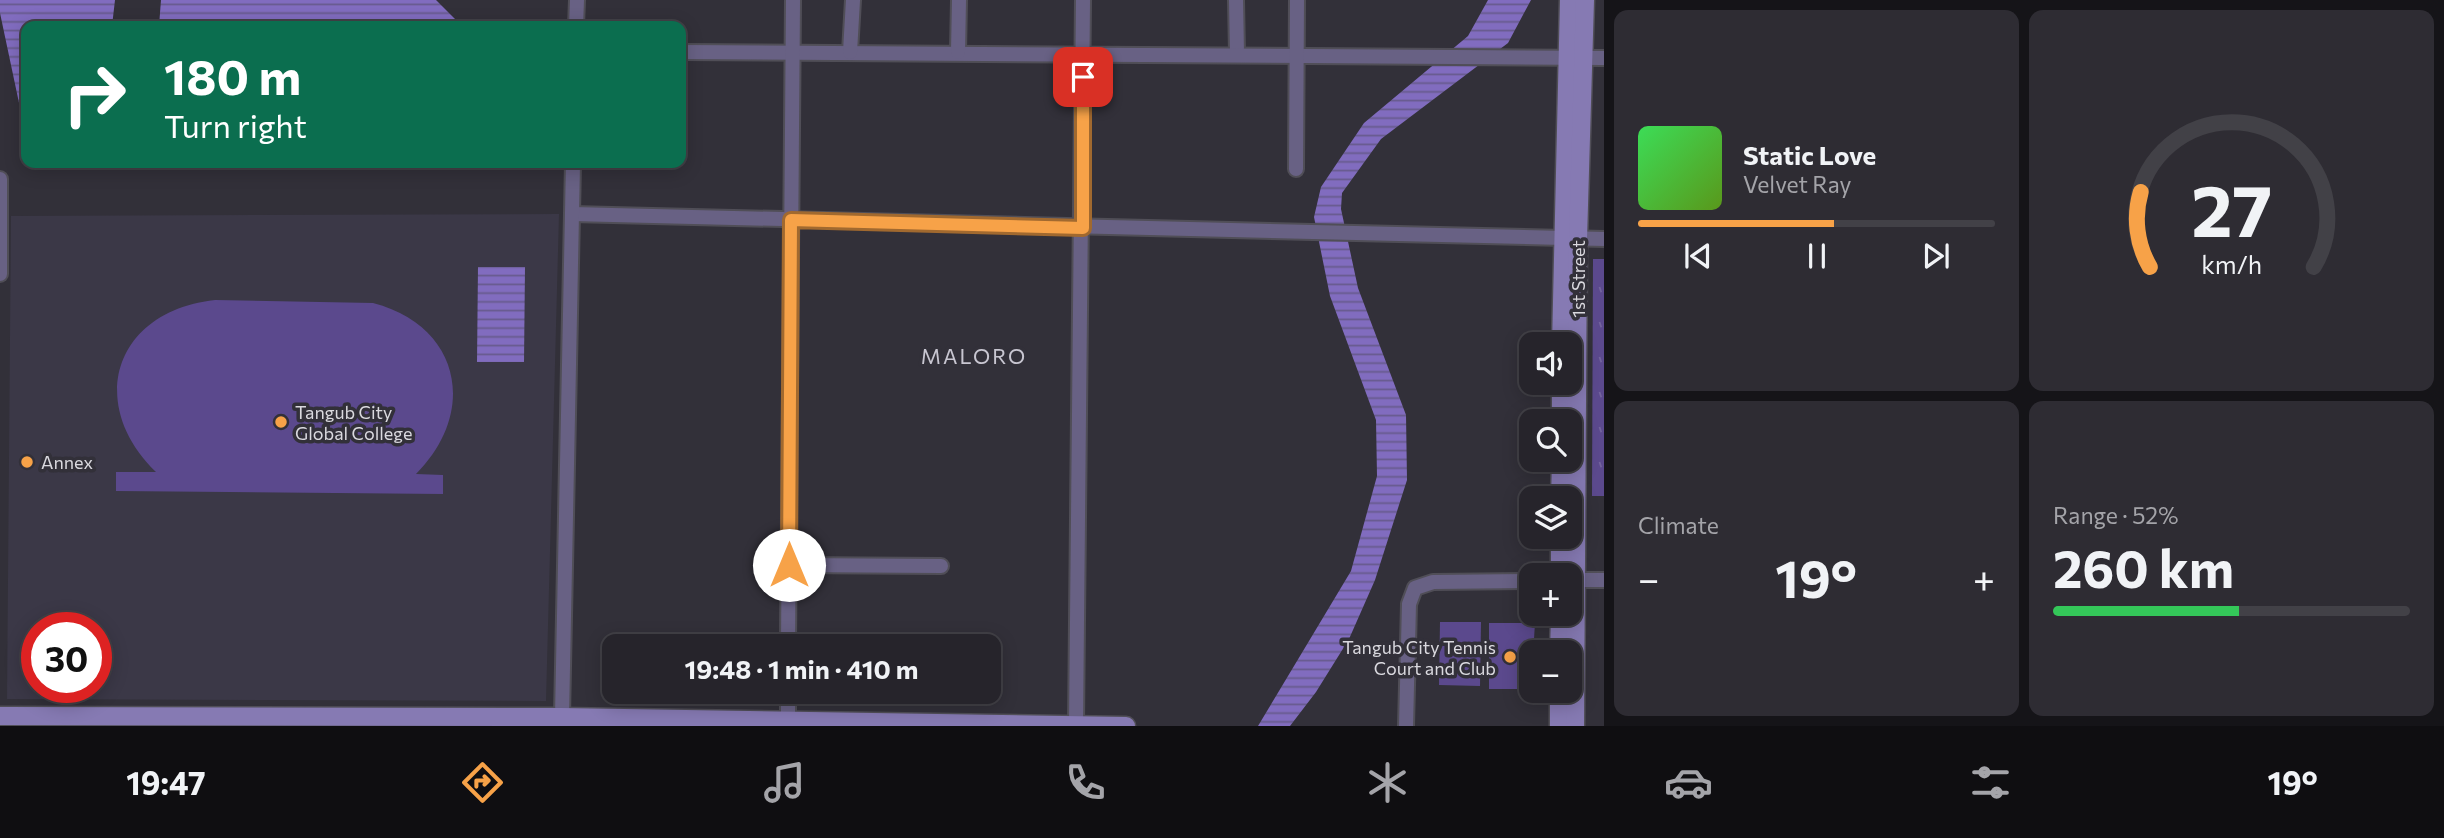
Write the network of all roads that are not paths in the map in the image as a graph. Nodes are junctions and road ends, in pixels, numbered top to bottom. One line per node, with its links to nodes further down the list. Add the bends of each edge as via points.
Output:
1 (577, 0): 10 (street)
2 (793, 0): 12 (street)
3 (853, 0): 13 (street)
4 (959, 0): 14 (street)
5 (1083, 0): 15 (street)
6 (1236, 0): 16 (street)
7 (1297, 0): 17 (street)
8 (1569, 0): 18 (street, 1st Street)
9 (1585, 0): 18 (street, 1st Street)
10 (576, 21)
11 (686, 52): 12 (street)
12 (792, 52): 13 (street); 25 (street)
13 (850, 52): 14 (street)
14 (958, 52): 15 (street)
15 (1083, 52): 16 (street); 26 (street)
16 (1237, 53): 17 (street)
17 (1297, 54): 18 (street); 21 (street)
18 (1576, 57): 19 (street); 27 (street, 1st Street)
19 (1604, 58)
20 (573, 168): 24 (street)
21 (1296, 169)
22 (0, 178): 23 (street)
23 (0, 202): 29 (street)
24 (572, 214): 25 (street); 42 (street)
25 (791, 220): 26 (street); 32 (street)
26 (1083, 228): 27 (street); 45 (street)
27 (1570, 239): 28 (street); 30 (street, 1st Street); 31 (street, 1st Street)
28 (1604, 240)
29 (0, 274)
30 (1562, 332)
31 (1569, 563)
32 (789, 565): 33 (street); 38 (street)
33 (941, 566)
34 (1582, 579): 35 (street)
35 (1604, 580)
36 (1519, 581): 47 (street, via 1433,582 1415,588 1409,604)
37 (1571, 626): 49 (street, 1st Street)
38 (788, 634)
39 (1559, 703): 48 (street)
40 (788, 704): 43 (street)
41 (0, 716): 42 (street)
42 (562, 717): 43 (street)
43 (788, 720): 44 (street)
44 (889, 724): 45 (street)
45 (1076, 725): 46 (street)
46 (1126, 726)
47 (1406, 726)
48 (1559, 726)
49 (1575, 726)

